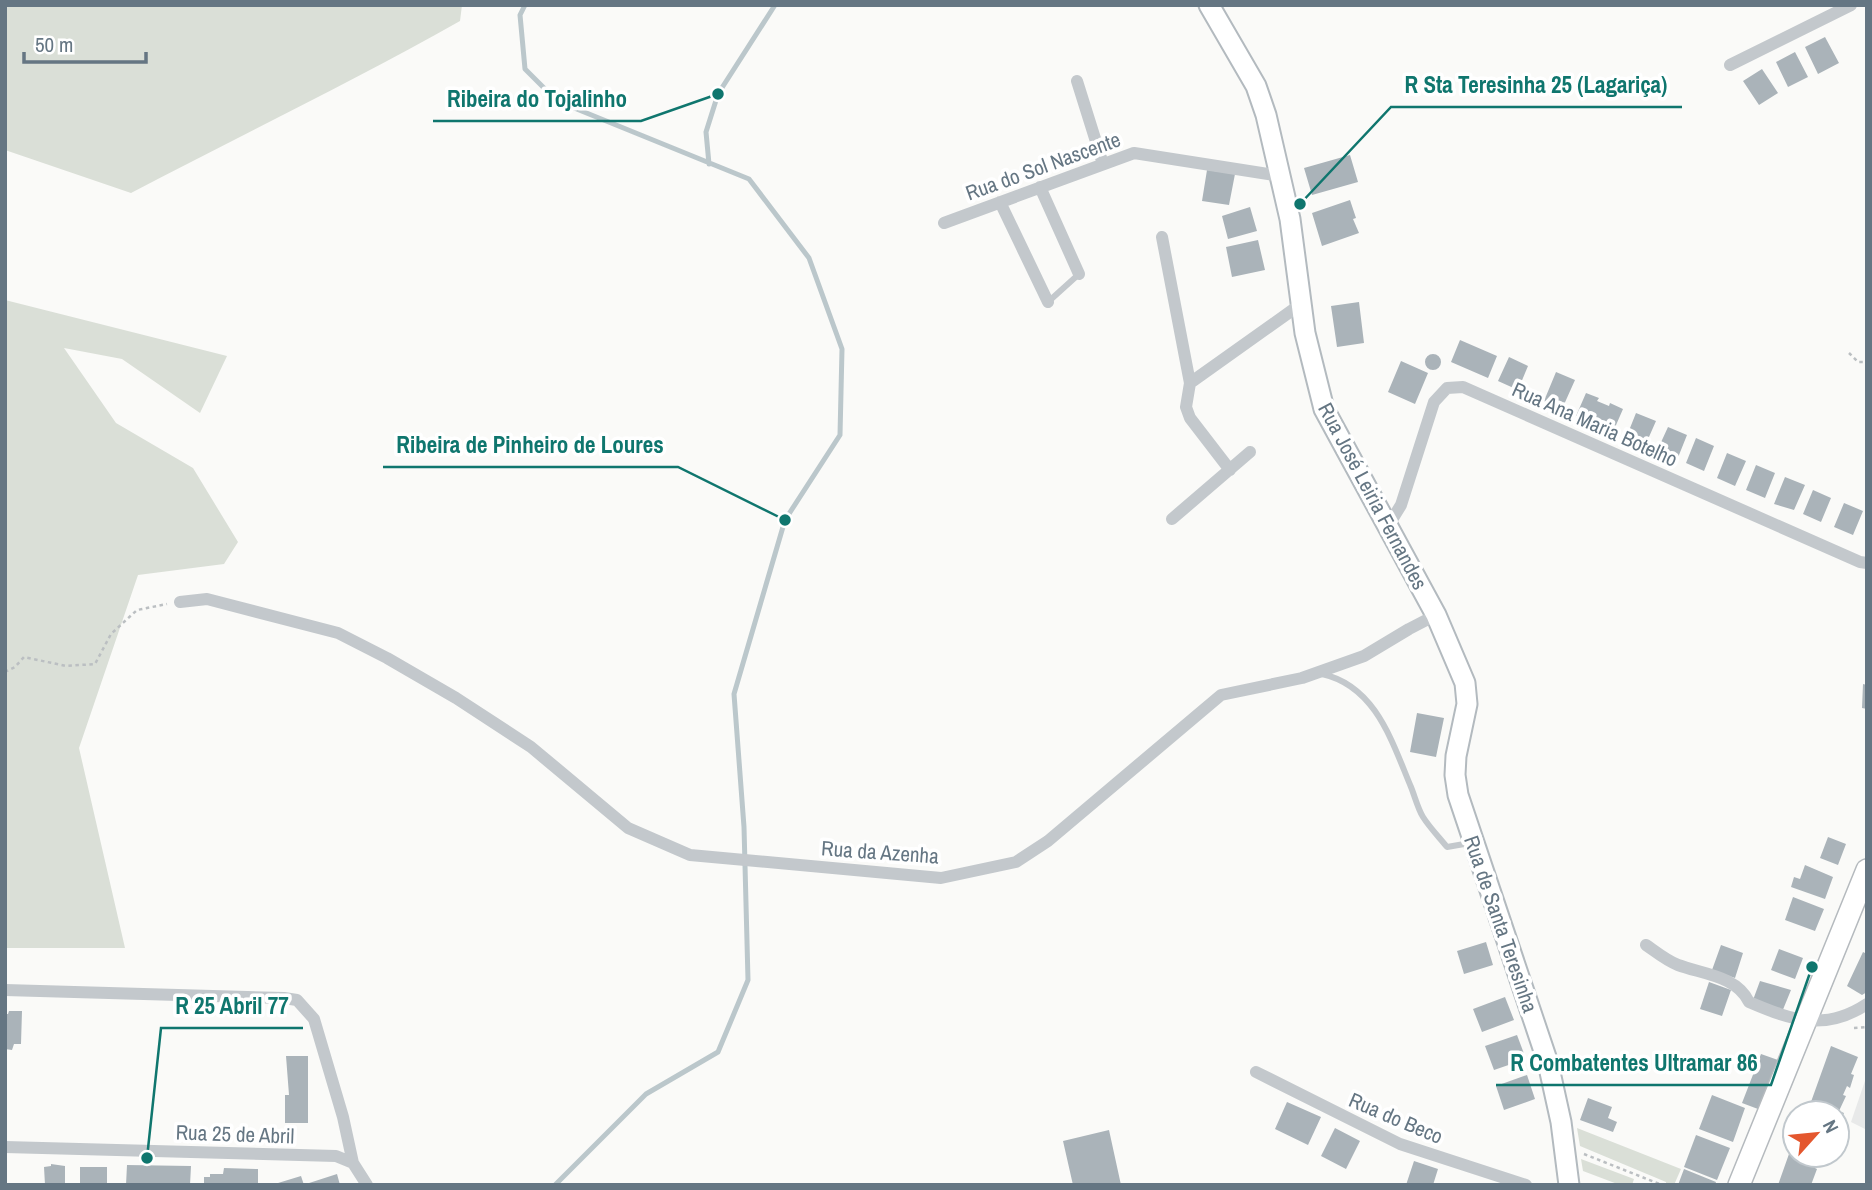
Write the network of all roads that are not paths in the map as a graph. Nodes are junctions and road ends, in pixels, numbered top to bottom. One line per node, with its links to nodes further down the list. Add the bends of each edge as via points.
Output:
1 (1209, 5): 6 (main road, Rua José Leiria Fernandes, via 1256,86)
2 (1850, 5): 3 (street)
3 (1730, 65)
4 (1077, 81): 5 (street)
5 (1103, 164): 6 (street, Rua do Sol Nascente, via 1134,153); 7 (street, Rua do Sol Nascente)
6 (1281, 176): 13 (main road, Rua José Leiria Fernandes)
7 (1040, 187): 8 (street, Rua do Sol Nascente); 11 (street)
8 (1000, 202): 9 (street, Rua do Sol Nascente); 12 (street)
9 (944, 223)
10 (1162, 237): 14 (street)
11 (1079, 274): 12 (lane)
12 (1048, 302)
13 (1301, 304): 14 (street); 18 (main road, Rua José Leiria Fernandes, via 1324,409)
14 (1190, 383): 16 (street, via 1186,407 1190,418)
15 (1250, 452): 16 (street)
16 (1230, 470): 17 (street)
17 (1172, 519)
18 (1388, 526): 19 (street, Rua Ana Maria Botelho, via 1401,505 1434,401 1447,388 1463,387); 21 (main road, Rua José Leiria Fernandes)
19 (1867, 563)
20 (180, 602): 22 (street, Rua da Azenha, via 207,599 338,633 456,698 531,747 628,828 690,855 941,878 1016,862 1048,841 1221,695)
21 (1436, 615): 22 (street, Rua da Azenha, via 1364,656); 23 (main road, Rua José Leiria Fernandes, via 1465,682)
22 (1317, 673): 24 (lane, via 1354,687 1368,701 1383,722 1422,816 1447,847)
23 (1467, 704): 24 (main road, Rua de Santa Teresinha, via 1455,775)
24 (1473, 843): 35 (main road, Rua de Santa Teresinha, via 1548,1063)
25 (1867, 870): 29 (main road)
26 (1646, 945): 29 (street, via 1675,964 1732,982 1749,1002)
27 (5, 990): 32 (street, via 297,1000 314,1019)
28 (1867, 1004): 29 (street, via 1852,1014)
29 (1805, 1021): 36 (main road)
30 (1256, 1072): 34 (street, Rua do Beco, via 1400,1144)
31 (5, 1147): 32 (street, Rua 25 de Abril, via 336,1156)
32 (352, 1163): 33 (street)
33 (367, 1185)
34 (1526, 1185)
35 (1569, 1185)
36 (1739, 1185)

